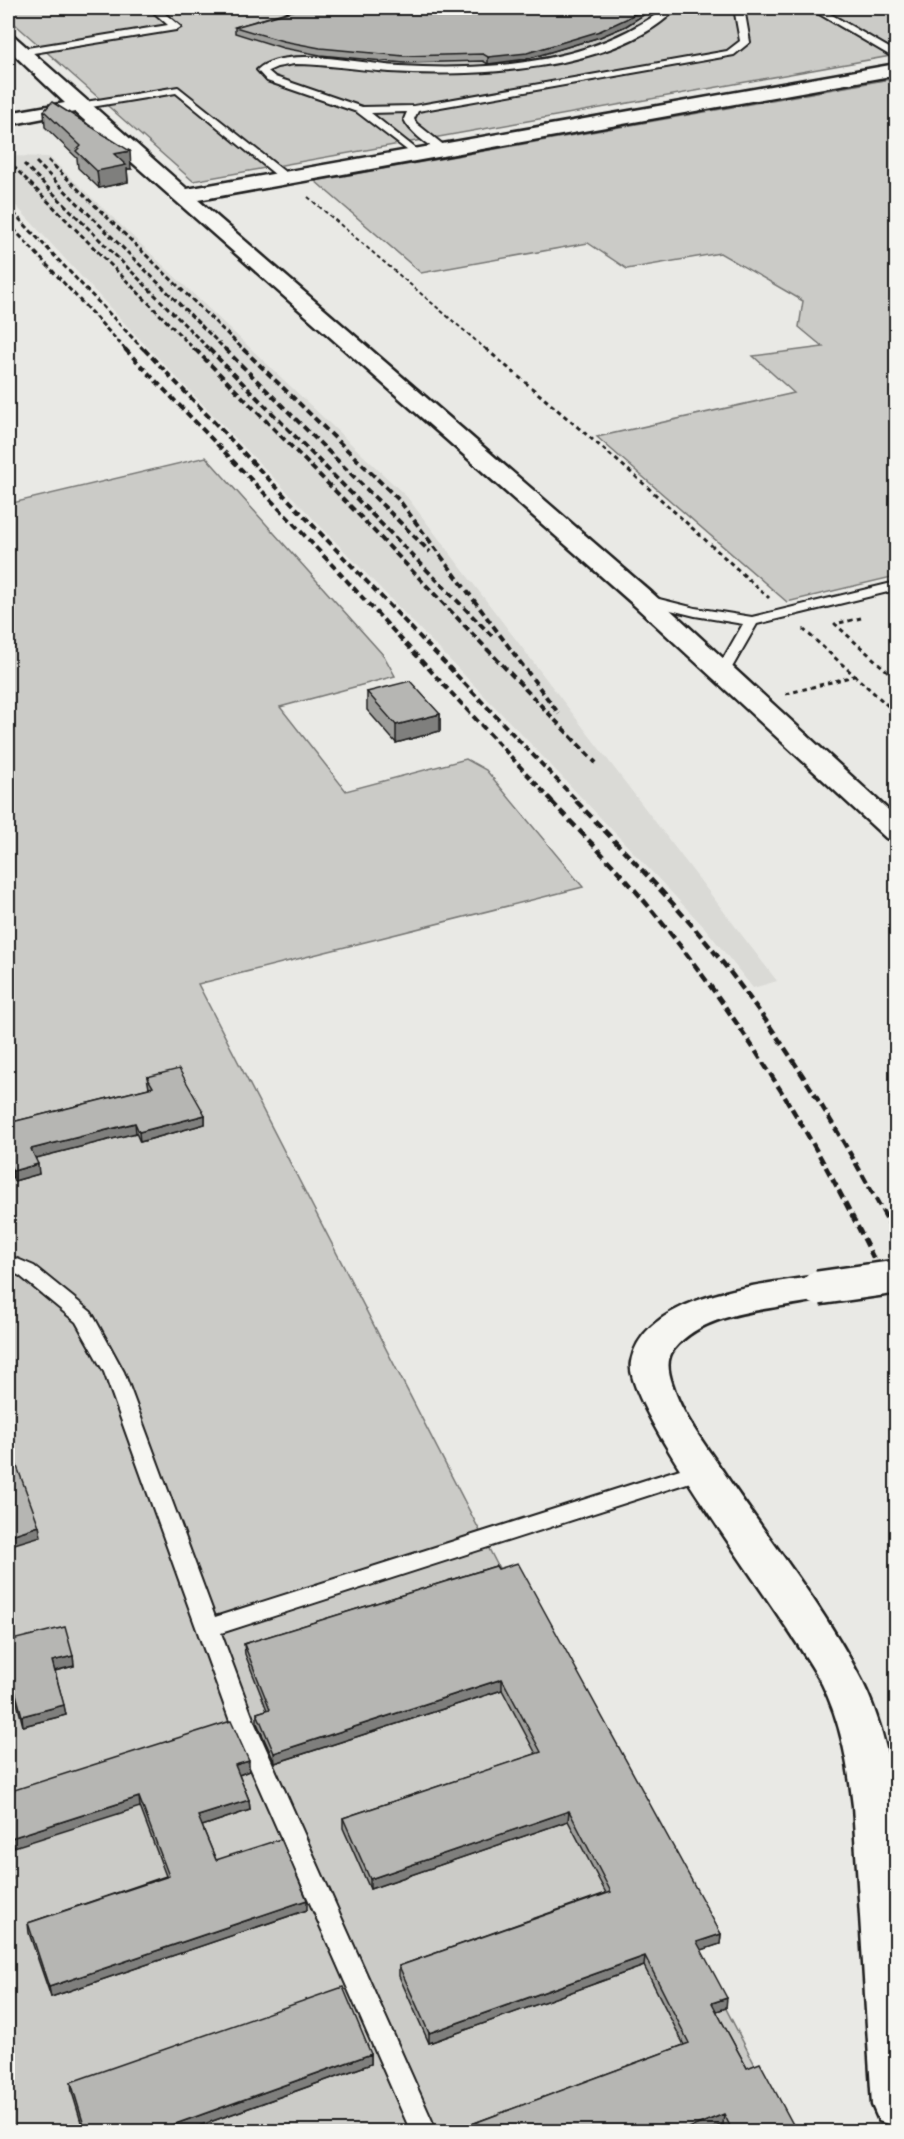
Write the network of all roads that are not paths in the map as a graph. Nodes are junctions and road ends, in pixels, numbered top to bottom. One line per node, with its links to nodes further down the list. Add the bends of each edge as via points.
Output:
1 (153, 8): 5 (lane, via 176,27)
2 (672, 8): 10 (lane, via 620,40 577,54 527,63 419,70 294,61 262,70 271,79)
3 (739, 8): 9 (lane, via 745,42 730,53)
4 (814, 8): 6 (lane)
5 (14, 46): 8 (street)
6 (897, 56)
7 (897, 69): 12 (street)
8 (79, 106): 11 (street); 14 (lane, via 178,90); 15 (street)
9 (414, 109): 10 (lane); 12 (lane, via 411,124)
10 (361, 110): 13 (lane)
11 (8, 119)
12 (442, 149): 13 (street)
13 (416, 154): 14 (street)
14 (286, 178): 15 (street)
15 (184, 196): 17 (street)
16 (897, 586): 18 (lane)
17 (643, 598): 18 (lane, via 694,612); 19 (street)
18 (752, 621): 19 (lane)
19 (723, 671): 20 (street)
20 (892, 825)
21 (8, 1262): 24 (lane, via 27,1271 84,1317 114,1372)
22 (897, 1277): 23 (street, bridge, via 744,1301 675,1325 654,1346 648,1366 678,1436)
23 (702, 1470): 24 (lane); 25 (street, via 810,1626 842,1679 859,1725 873,1792)
24 (208, 1628): 26 (lane, via 243,1724)
25 (897, 2105)
26 (424, 2132)

